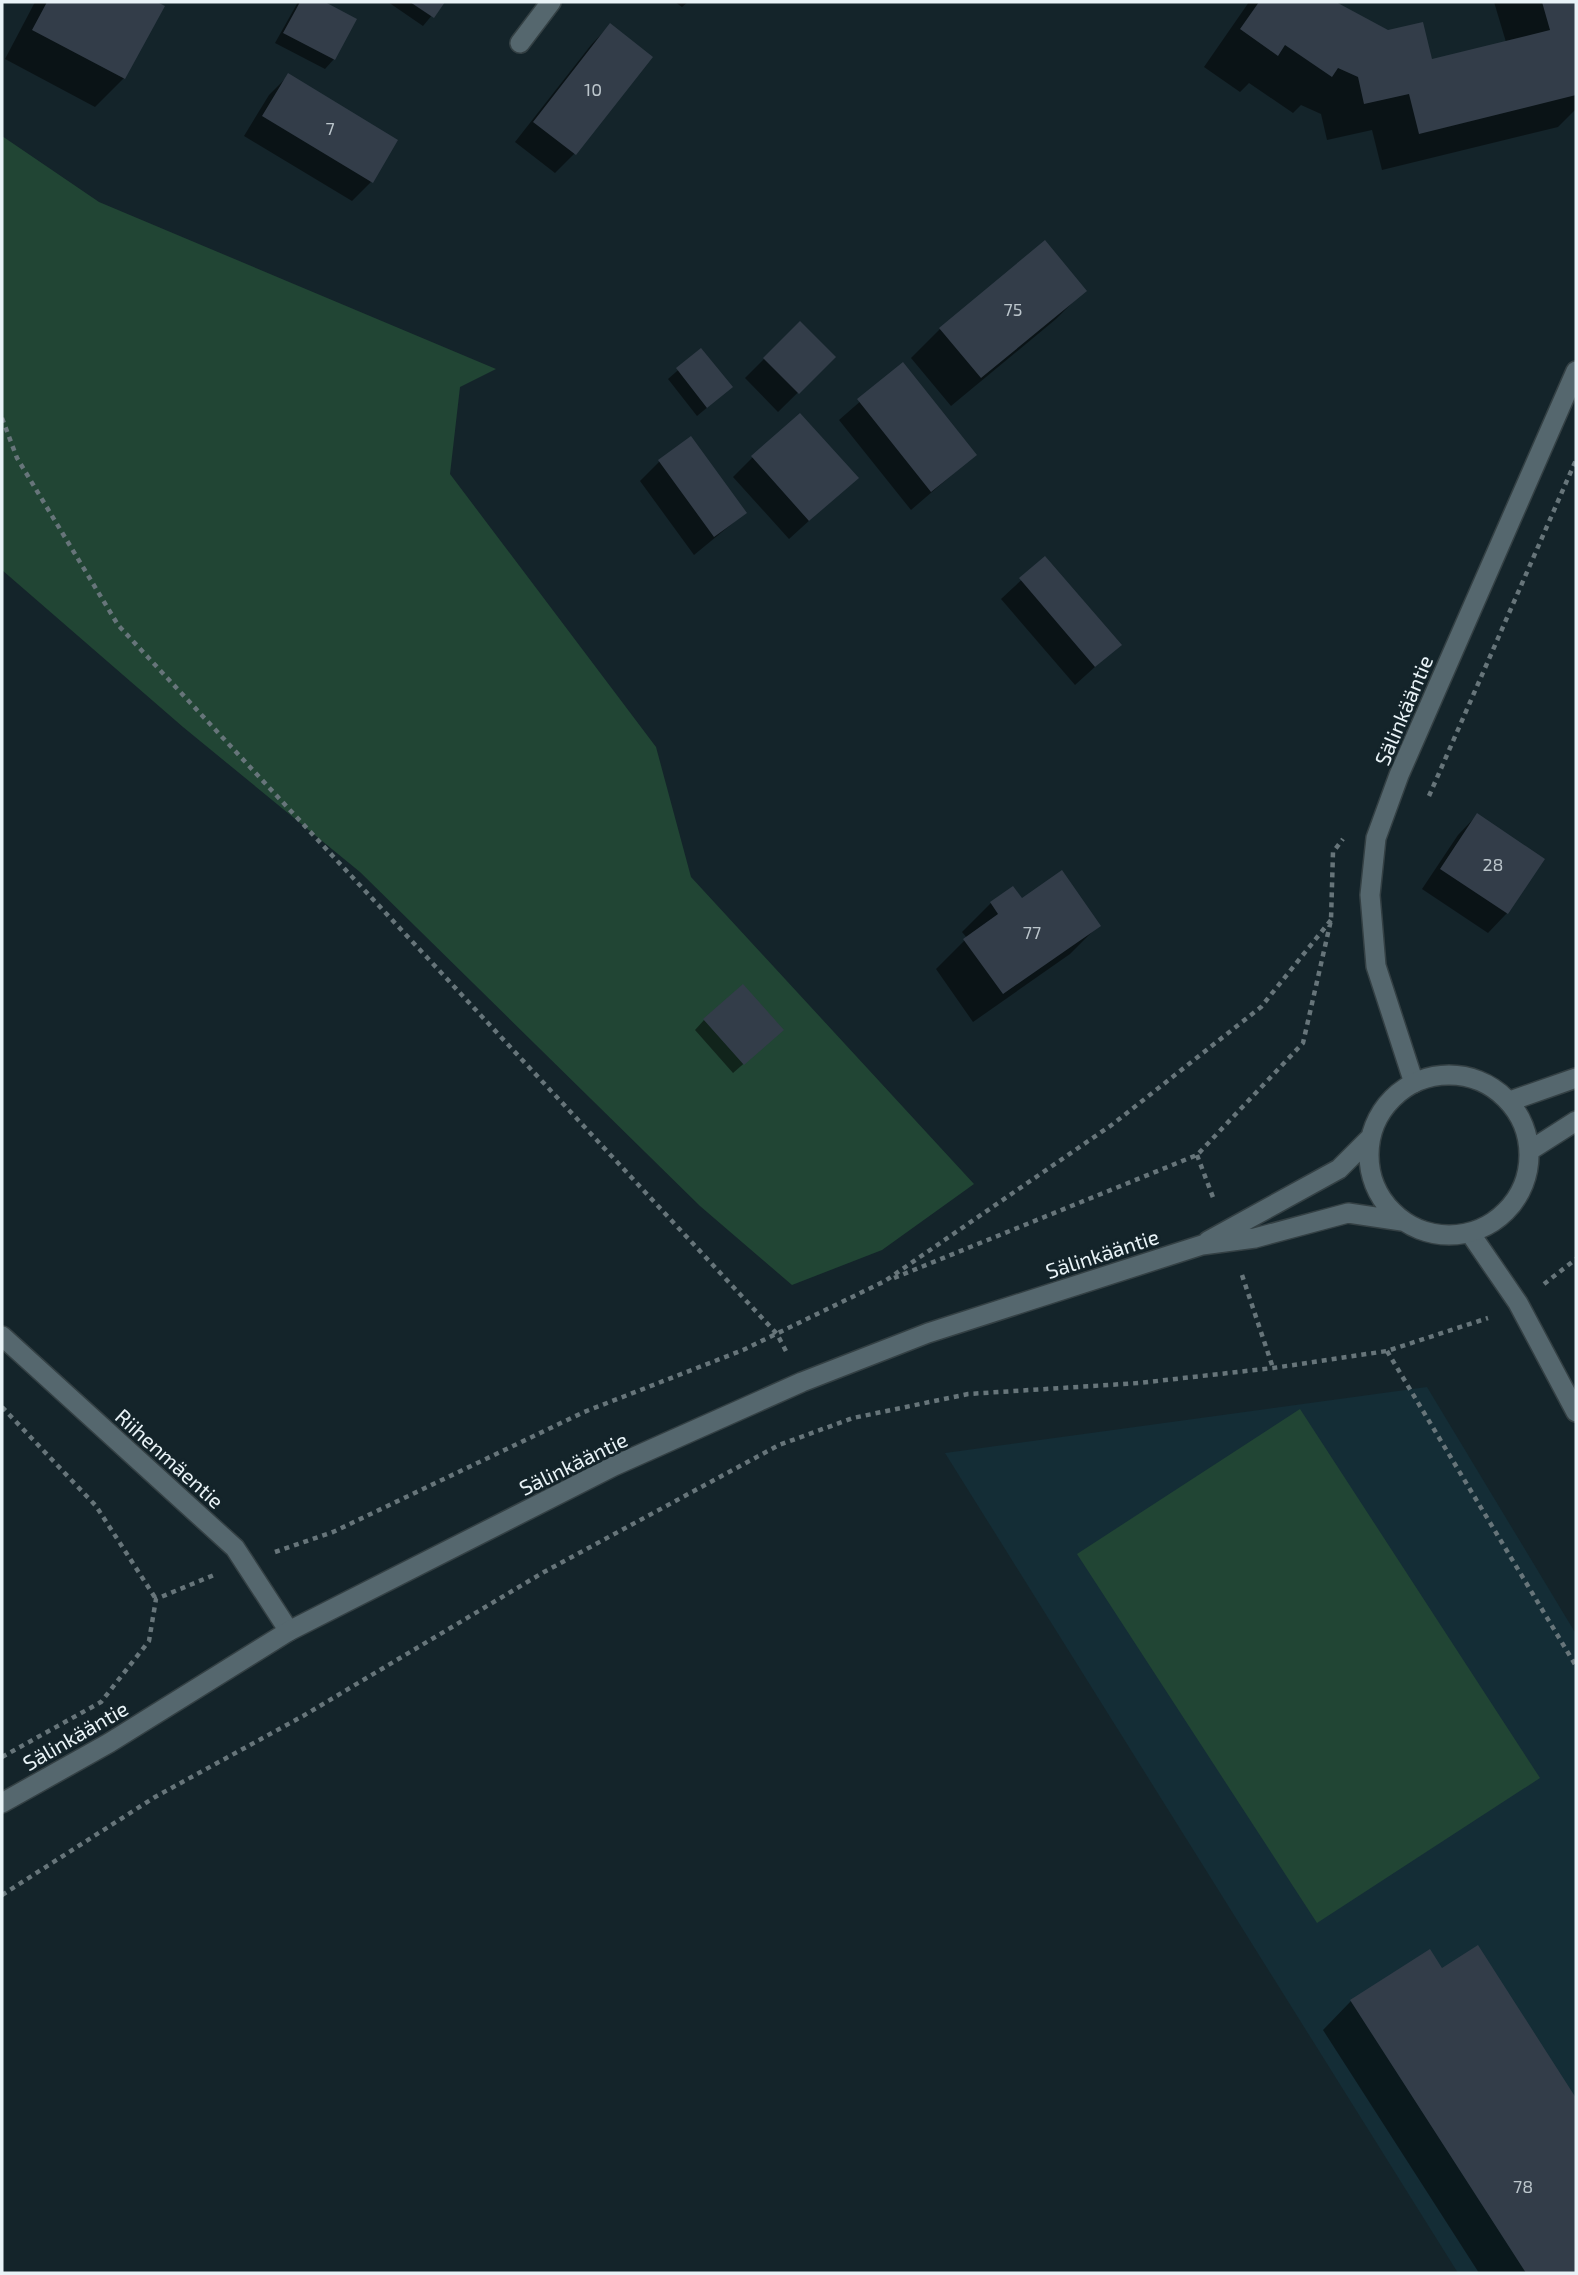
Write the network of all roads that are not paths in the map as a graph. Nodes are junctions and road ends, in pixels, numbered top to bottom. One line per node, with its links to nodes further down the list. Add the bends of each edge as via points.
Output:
1 (551, 2): 2 (main road)
2 (520, 43)
3 (1576, 371): 5 (main road, Sälinkääntie, via 1399,775 1376,838 1370,895 1376,966)
4 (1576, 1078): 6 (main road)
5 (1414, 1083): 6 (main road, via 1439,1075 1465,1076 1490,1085); 8 (main road, via 1394,1096 1379,1115)
6 (1510, 1101): 9 (main road, via 1523,1124)
7 (1576, 1121): 9 (main road)
8 (1371, 1137): 10 (main road, via 1374,1184); 12 (main road, Sälinkääntie, via 1339,1169)
9 (1530, 1151): 11 (main road, via 1527,1178 1514,1203 1495,1222)
10 (1402, 1221): 11 (main road, via 1435,1234); 12 (main road, Sälinkääntie, via 1349,1213 1255,1238)
11 (1470, 1233): 14 (main road, via 1518,1303)
12 (1202, 1245): 15 (main road, Sälinkääntie, via 928,1333 802,1382 614,1466)
13 (2, 1336): 15 (main road, Riihenmäentie, via 235,1548)
14 (1576, 1412)
15 (289, 1631): 16 (main road, Sälinkääntie, via 121,1736)
16 (2, 1803)

